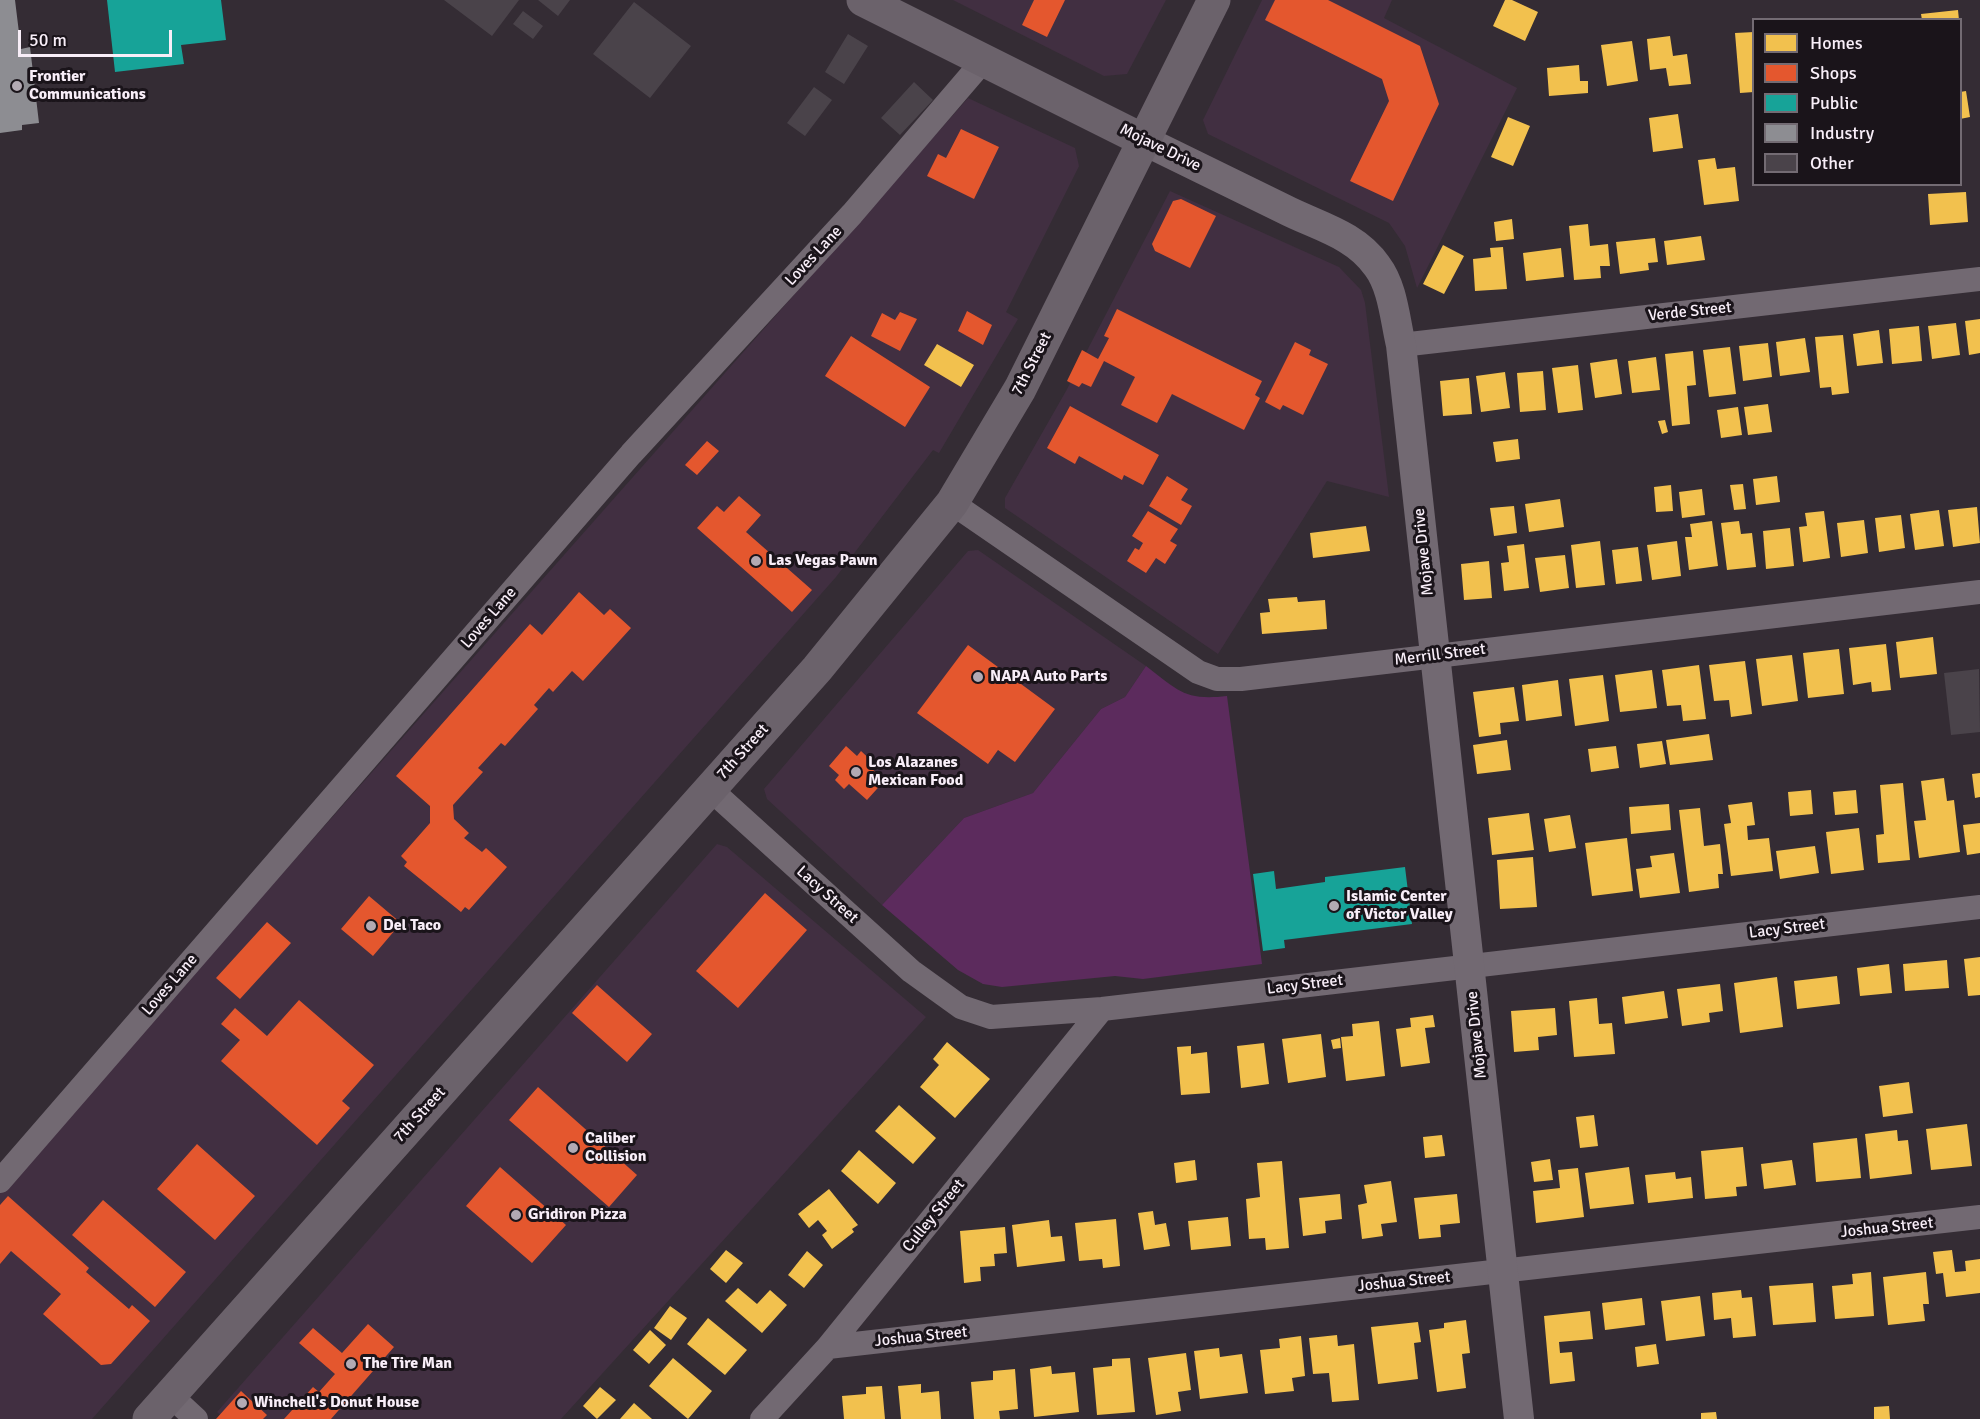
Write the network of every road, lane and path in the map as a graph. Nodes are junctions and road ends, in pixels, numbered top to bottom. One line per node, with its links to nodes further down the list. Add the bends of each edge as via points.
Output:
1 (863, 0): 3 (main road, Mojave Drive)
2 (1214, 0): 4 (main road, 7th Street)
3 (984, 60): 4 (main road, Mojave Drive); 14 (street, Loves Lane, via 852,214 623,464)
4 (1143, 140): 6 (street, Mojave Drive, via 1364,249 1387,285); 7 (main road, 7th Street, via 1020,389)
5 (1980, 279): 6 (street, Verde Street)
6 (1401, 345): 9 (street, Mojave Drive)
7 (952, 502): 9 (street, Merrill Street, via 1143,637 1198,672 1217,679); 10 (main road, 7th Street, via 817,669)
8 (1980, 591): 9 (street, Merrill Street)
9 (1435, 656): 12 (street, Mojave Drive)
10 (710, 789): 13 (street, Lacy Street, via 911,971 961,1007 991,1017); 18 (main road, 7th Street)
11 (1980, 907): 12 (street, Lacy Street)
12 (1469, 965): 13 (street, Lacy Street); 16 (street, Mojave Drive)
13 (1102, 1009): 17 (street, Culley Street)
14 (0, 1180)
15 (1980, 1217): 16 (street, Joshua Street)
16 (1503, 1271): 17 (street, Joshua Street); 21 (street, Mojave Drive)
17 (828, 1347): 20 (street, Culley Street)
18 (159, 1411): 19 (street)
19 (196, 1419)
20 (762, 1419)
21 (1519, 1419)

